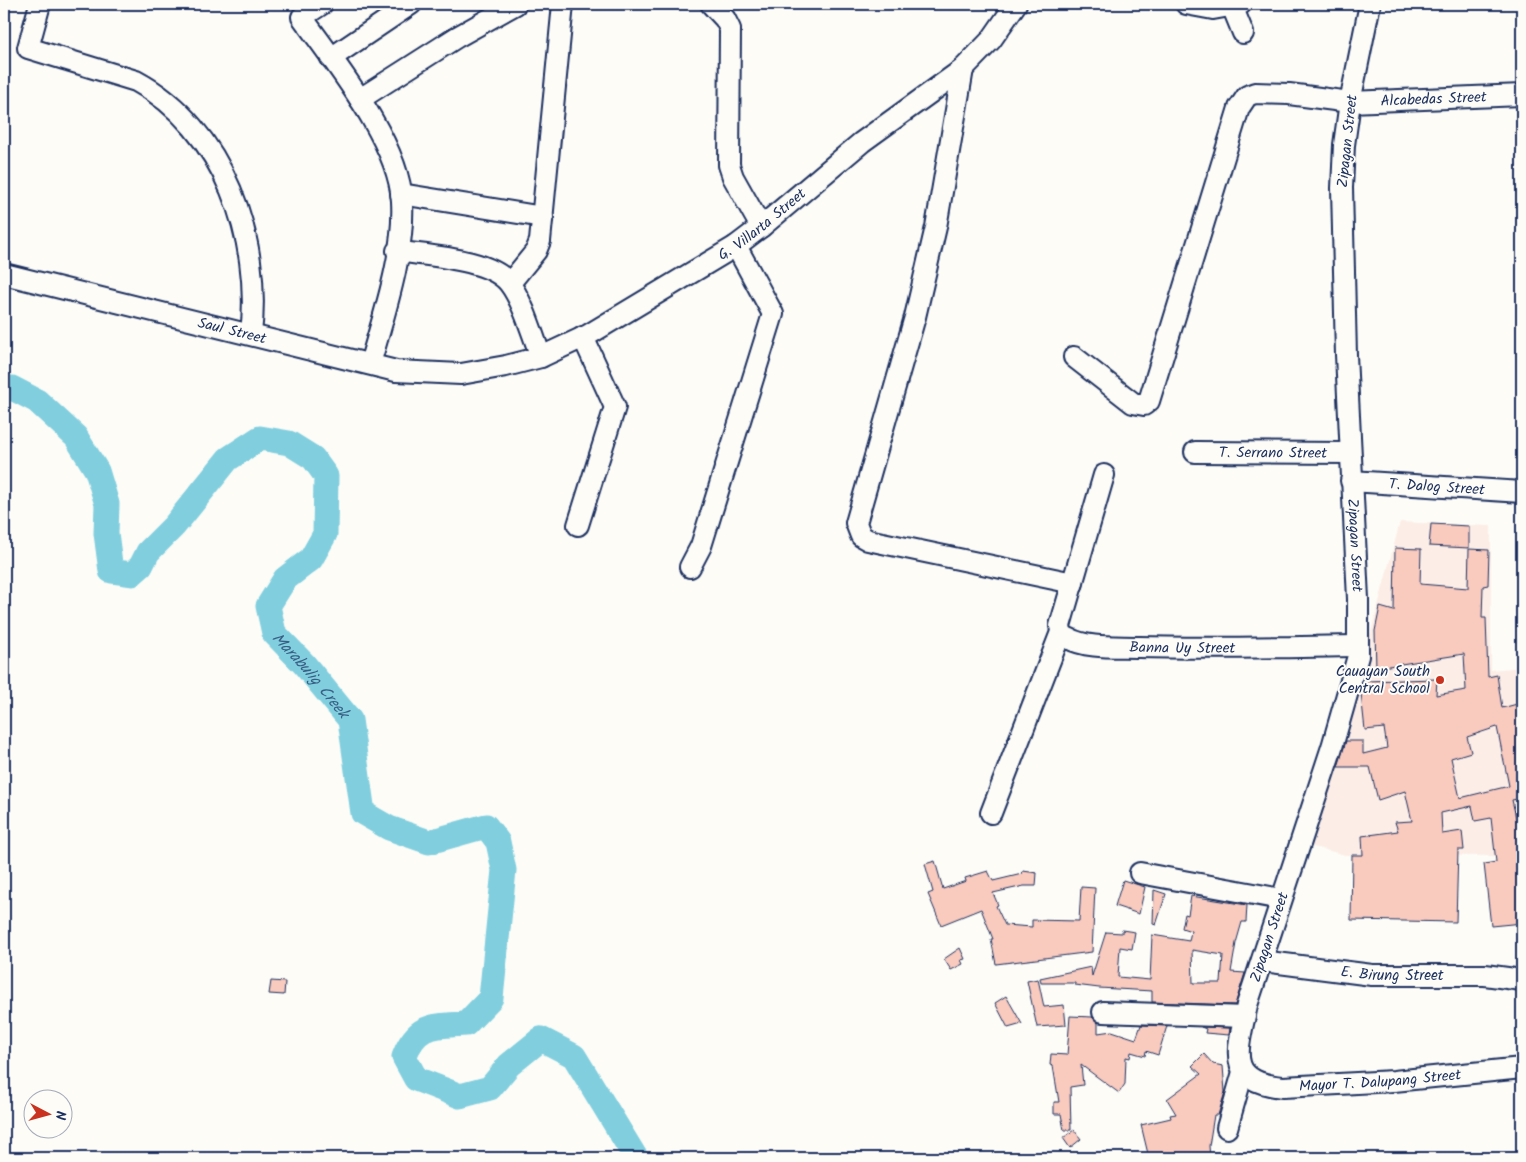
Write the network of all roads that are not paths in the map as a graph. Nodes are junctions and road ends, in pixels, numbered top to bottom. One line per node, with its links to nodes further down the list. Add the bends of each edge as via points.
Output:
1 (40, 4): 24 (street, via 28,48 136,81 174,109 200,137 230,186 247,238 254,289)
2 (322, 4): 12 (street, via 302,16)
3 (411, 4): 12 (street)
4 (516, 4): 15 (street, via 457,37)
5 (563, 4): 18 (street)
6 (711, 4): 19 (street, via 730,29 729,165)
7 (1016, 4): 13 (street, G. Villarta Street, via 991,40)
8 (1186, 4): 10 (street, via 1213,9)
9 (1370, 4): 16 (street, Zipagan Street)
10 (1236, 5): 11 (street)
11 (1243, 33)
12 (331, 58): 15 (street)
13 (963, 68): 19 (street, G. Villarta Street, via 862,142); 37 (street, via 936,228 915,317 856,523 868,540)
14 (1522, 95): 16 (street, Alcabedas Street)
15 (360, 99): 17 (street, via 392,155)
16 (1350, 102): 27 (street, Alcabedas Street, via 1289,94 1255,93 1247,96 1239,108 1150,401 1144,405 1133,403); 31 (street, Zipagan Street, via 1344,145 1342,234)
17 (401, 194): 18 (street); 21 (street, via 401,230)
18 (543, 217): 23 (street, via 536,251)
19 (761, 227): 20 (street, G. Villarta Street)
20 (736, 246): 25 (street, G. Villarta Street); 36 (street, via 773,314 701,546)
21 (397, 251): 23 (street, via 485,267); 28 (street)
22 (4, 274): 24 (street, Saul Street)
23 (510, 283): 26 (street)
24 (251, 334): 28 (street, Saul Street)
25 (583, 337): 26 (street, G. Villarta Street); 35 (street, via 615,407)
26 (541, 357): 29 (street, G. Villarta Street)
27 (1074, 357)
28 (370, 364): 29 (street, Saul Street, via 405,372)
29 (461, 374)
30 (1195, 452): 31 (street, T. Serrano Street)
31 (1350, 453): 33 (street, Zipagan Street)
32 (1104, 474): 37 (street)
33 (1351, 481): 34 (street, T. Dalog Street); 39 (street, Zipagan Street)
34 (1522, 492)
35 (578, 525)
36 (690, 567)
37 (1072, 583): 38 (street)
38 (1061, 632): 39 (street, Banna Uy Street, via 1065,637 1082,643 1112,646); 40 (street)
39 (1358, 646): 42 (street, Zipagan Street, via 1349,692)
40 (991, 813)
41 (1140, 873): 42 (street)
42 (1281, 899): 43 (street, Zipagan Street)
43 (1262, 961): 44 (street, E. Birung Street, via 1372,975 1485,976); 46 (street, Zipagan Street)
44 (1522, 980)
45 (1103, 1012): 46 (street)
46 (1245, 1017): 48 (street, Zipagan Street, via 1240,1041)
47 (1522, 1068): 48 (street, Mayor T. Dalupang Street, via 1394,1081 1283,1087 1254,1082)
48 (1242, 1072): 49 (street, Zipagan Street)
49 (1227, 1128)

